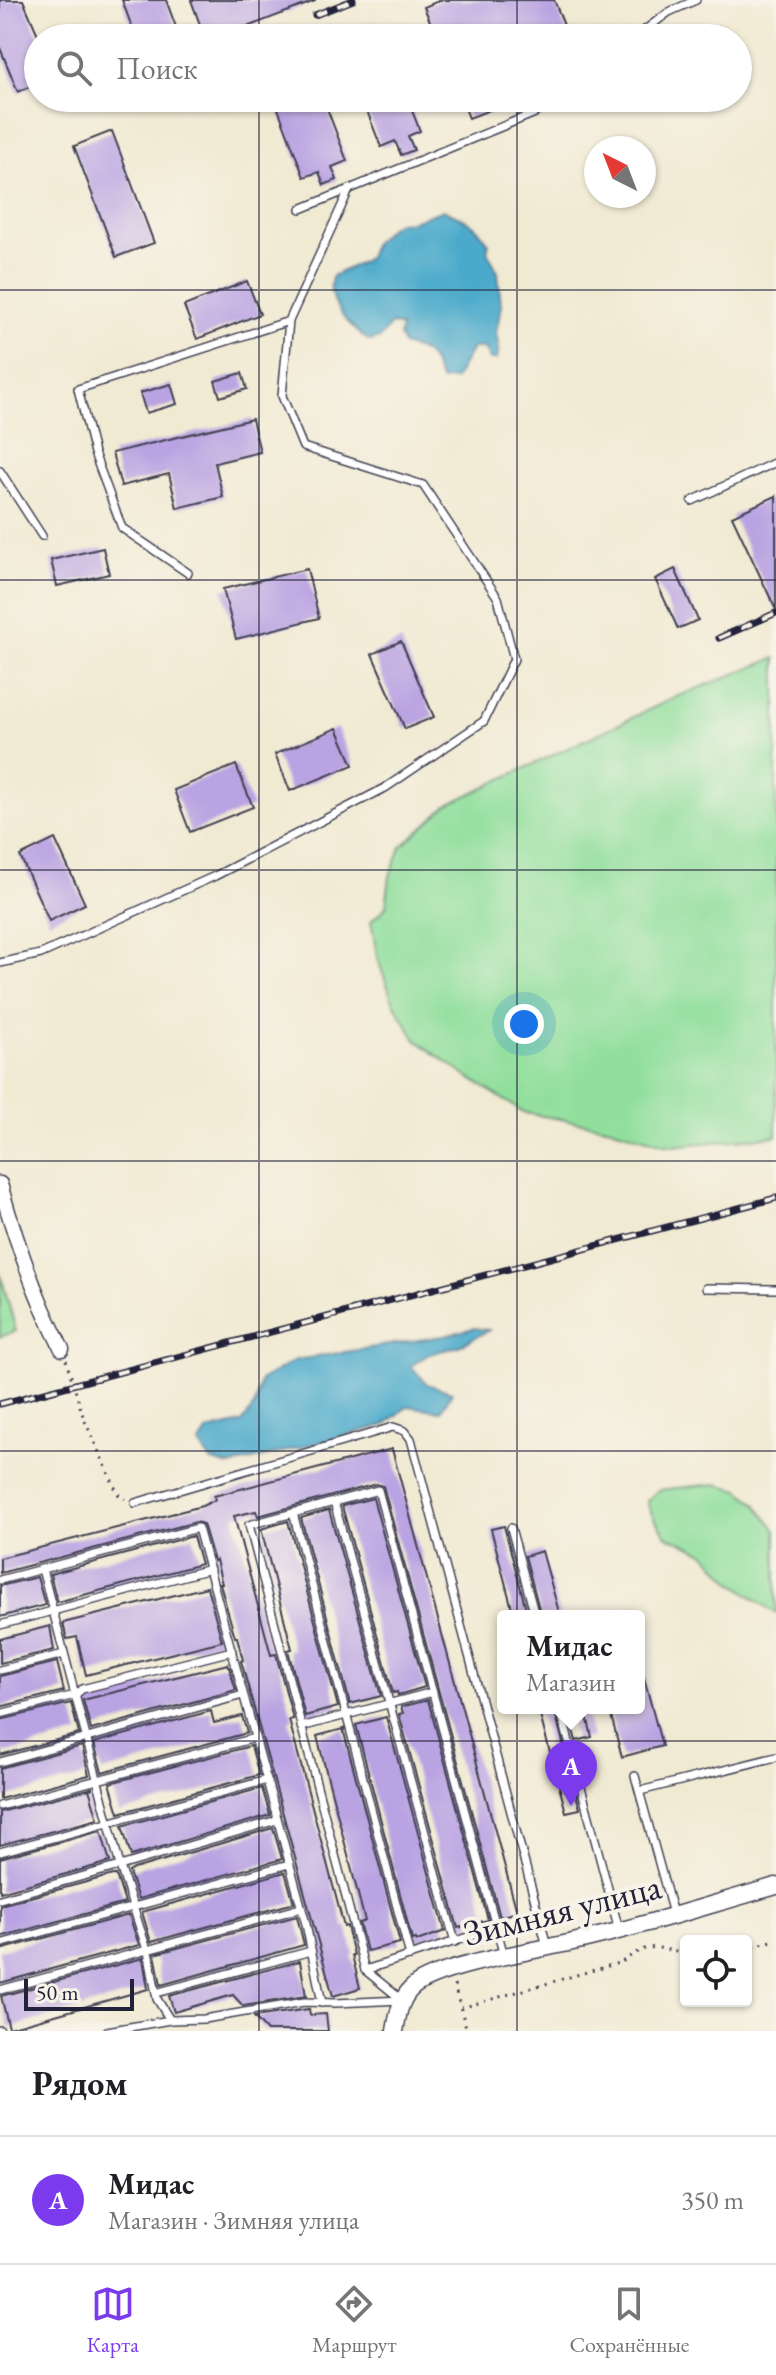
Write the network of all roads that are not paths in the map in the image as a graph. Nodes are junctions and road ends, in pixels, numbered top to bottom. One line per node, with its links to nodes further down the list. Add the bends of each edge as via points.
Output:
1 (696, 0): 2 (lane)
2 (653, 24)
3 (537, 112): 4 (lane)
4 (349, 190): 5 (lane); 6 (lane)
5 (301, 209)
6 (289, 321): 11 (lane, via 78,389 94,453 122,528); 12 (lane, via 282,396 303,447 423,485 498,598 514,659 484,721 385,788 215,876 41,954)
7 (776, 462): 9 (lane)
8 (0, 471): 10 (lane)
9 (692, 501)
10 (42, 536)
11 (188, 573)
12 (0, 963)
13 (0, 1184): 16 (street, via 16,1242)
14 (706, 1288): 15 (lane)
15 (776, 1289)
16 (62, 1349)
17 (334, 1502): 19 (lane); 30 (lane, via 378,1490); 33 (lane)
18 (135, 1503): 61 (lane, via 393,1427 405,1431)
19 (293, 1513): 36 (lane); 37 (lane, via 249,1525)
20 (511, 1528): 24 (lane)
21 (42, 1569): 22 (lane, via 198,1528); 23 (lane); 25 (lane)
22 (210, 1569): 25 (lane); 27 (lane)
23 (0, 1580)
24 (533, 1610)
25 (53, 1611): 26 (lane); 28 (lane)
26 (0, 1625)
27 (232, 1651): 31 (lane); 32 (lane)
28 (64, 1654): 29 (lane); 31 (lane)
29 (0, 1670)
30 (433, 1692): 33 (lane); 57 (lane)
31 (75, 1695): 34 (lane); 38 (lane)
32 (243, 1695): 38 (lane); 39 (lane)
33 (389, 1704): 36 (lane); 59 (lane)
34 (0, 1714)
35 (562, 1714): 58 (lane)
36 (347, 1715): 37 (lane); 64 (lane)
37 (301, 1727): 66 (lane)
38 (86, 1736): 41 (lane); 43 (lane)
39 (255, 1738): 43 (lane); 44 (lane)
40 (776, 1757): 45 (lane)
41 (0, 1762)
42 (635, 1776): 45 (lane)
43 (97, 1779): 46 (lane); 48 (lane)
44 (267, 1780): 47 (lane); 48 (lane)
45 (640, 1791): 56 (lane)
46 (0, 1806)
47 (277, 1820): 50 (lane); 51 (lane)
48 (109, 1822): 49 (lane); 51 (lane)
49 (0, 1852)
50 (289, 1864): 54 (lane); 55 (lane)
51 (120, 1866): 53 (lane); 55 (lane)
52 (776, 1886): 56 (street, Зимняя улица)
53 (0, 1899)
54 (301, 1908): 62 (lane); 63 (lane)
55 (134, 1909): 60 (lane); 62 (lane)
56 (673, 1914): 58 (street, Зимняя улица)
57 (497, 1928): 59 (lane); 65 (lane)
58 (619, 1930): 61 (street, Зимняя улица)
59 (455, 1942): 64 (lane)
60 (0, 1944)
61 (547, 1948): 65 (street, Зимняя улица)
62 (147, 1949): 67 (lane); 68 (lane)
63 (311, 1951): 68 (lane); 70 (lane)
64 (410, 1956): 66 (lane)
65 (505, 1958): 69 (street, Зимняя улица, via 450,1971 413,1987)
66 (365, 1970): 69 (lane)
67 (0, 1990)
68 (156, 1993): 71 (lane)
69 (402, 2000): 70 (lane); 73 (street)
70 (322, 2003): 71 (lane)
71 (170, 2020): 72 (lane)
72 (107, 2031)
73 (395, 2031)

